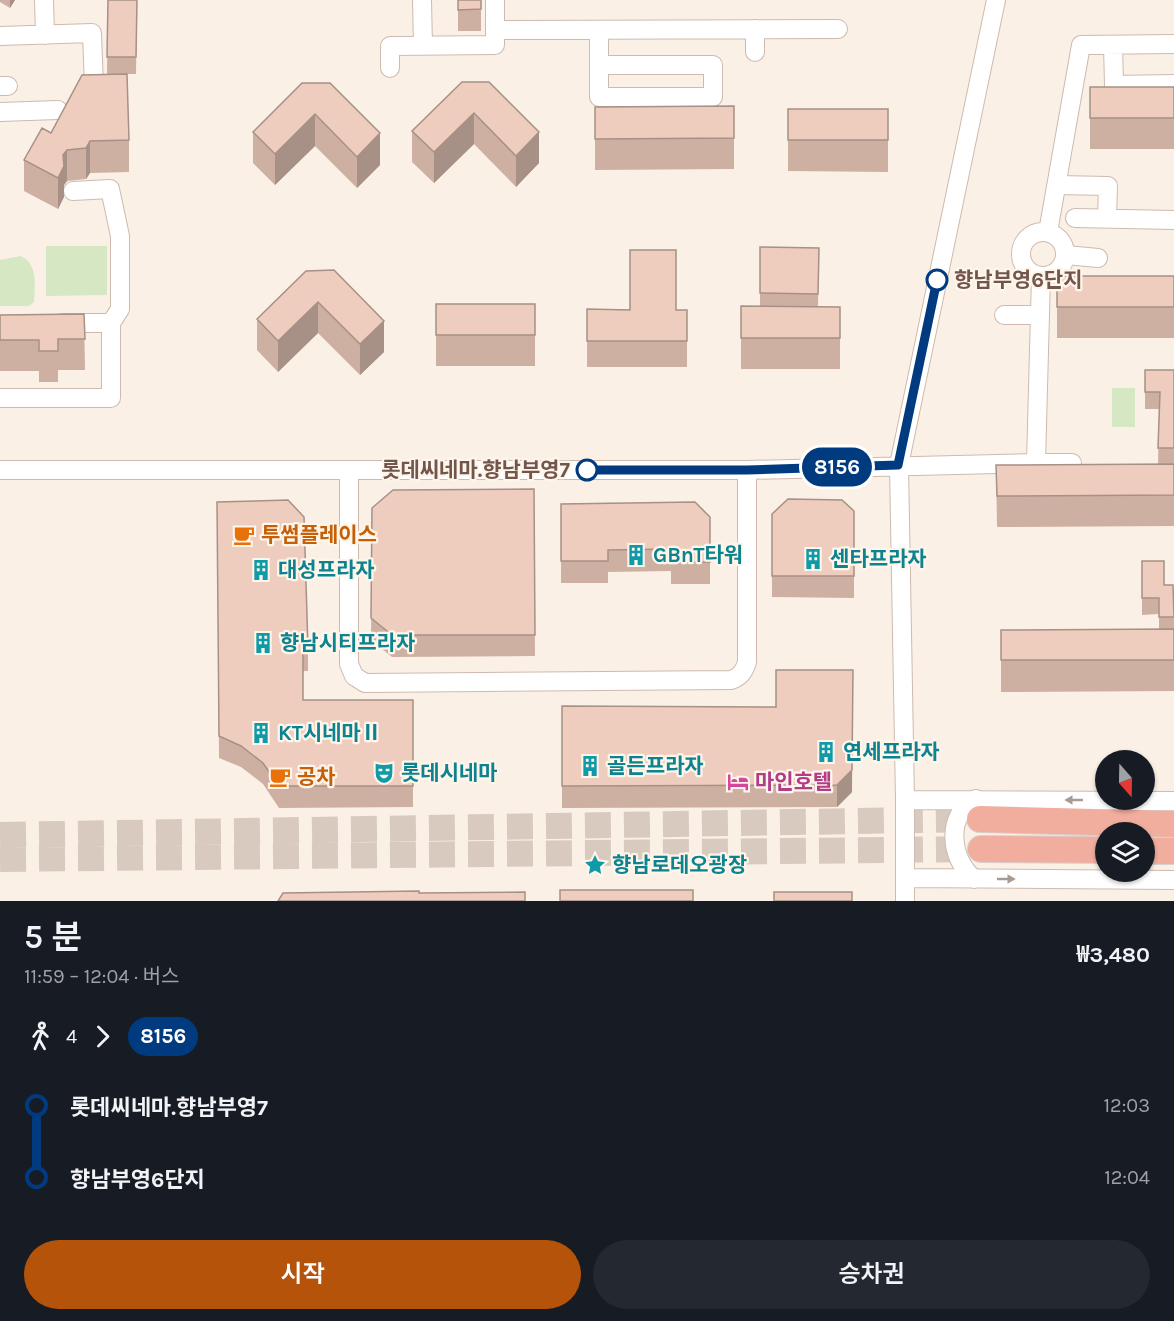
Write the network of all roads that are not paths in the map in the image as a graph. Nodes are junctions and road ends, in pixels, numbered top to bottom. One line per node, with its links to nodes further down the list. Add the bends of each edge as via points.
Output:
1 (44, 0): 9 (street)
2 (422, 0): 13 (street)
3 (495, 0): 7 (street)
4 (996, 0): 37 (street)
5 (755, 29): 6 (street); 8 (street); 14 (street)
6 (838, 29)
7 (495, 30): 8 (street); 13 (street, via 495,45)
8 (599, 30): 15 (street)
9 (45, 34): 10 (street); 18 (street, via 92,33)
10 (0, 36)
11 (1174, 44): 12 (street)
12 (1113, 45): 17 (street, via 1114,85); 21 (street, via 1081,45)
13 (423, 46): 16 (street, via 390,46)
14 (755, 52)
15 (599, 65): 15 (street, via 599,97 713,97 713,65)
16 (390, 68)
17 (1174, 84)
18 (94, 87)
19 (58, 110): 20 (street)
20 (0, 112)
21 (1056, 185): 24 (street, via 1108,186); 26 (street)
22 (73, 191): 33 (street, via 110,189 120,236 120,309)
23 (1075, 218): 24 (street)
24 (1107, 218): 25 (street)
25 (1174, 220)
26 (1048, 232): 27 (street, via 1062,241); 29 (street, via 1030,235 1021,253 1025,267)
27 (1066, 255): 28 (street); 29 (street, via 1060,270)
28 (1098, 258)
29 (1041, 276): 31 (street)
30 (1004, 315): 31 (street)
31 (1040, 315): 35 (street)
32 (41, 323): 33 (street)
33 (111, 323): 34 (street, via 111,398)
34 (0, 398)
35 (1036, 463): 36 (street); 37 (street)
36 (1072, 463)
37 (898, 465): 40 (street); 41 (street)
38 (0, 470): 39 (street)
39 (349, 470): 40 (street); 40 (street, via 349,664 359,681 376,683 737,678 747,662)
40 (747, 470)
41 (905, 800): 43 (street); 49 (street)
42 (1174, 801): 43 (street, one-way to 43)
43 (978, 809): 44 (highway); 50 (street, via 968,804 961,812 954,836 959,861)
44 (1174, 824)
45 (981, 849): 46 (highway)
46 (1095, 850)
47 (1155, 851): 48 (highway)
48 (1174, 851)
49 (905, 878): 50 (street); 52 (street)
50 (974, 879): 51 (street, one-way to 51)
51 (1174, 880)
52 (905, 901)

